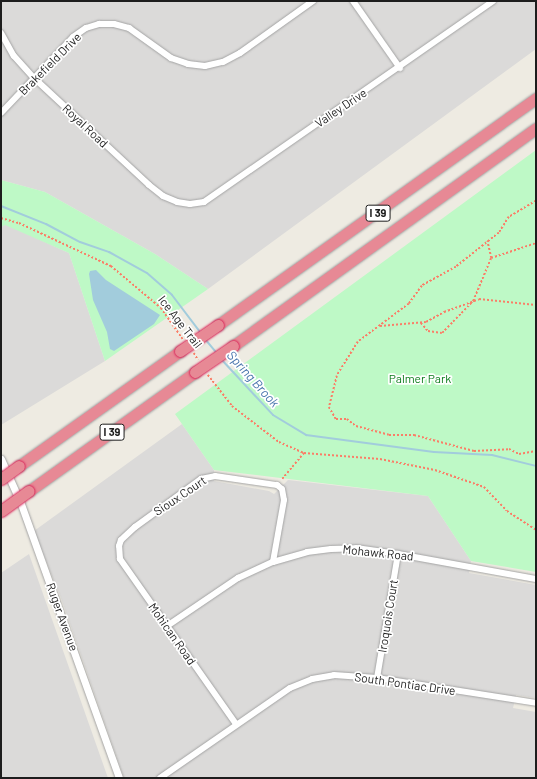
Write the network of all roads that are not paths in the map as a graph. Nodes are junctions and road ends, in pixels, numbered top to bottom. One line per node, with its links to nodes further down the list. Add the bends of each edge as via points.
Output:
1 (313, 1): 6 (street, Brakefield Drive, via 223,62 205,66 188,64 171,58 129,28 99,24 73,37)
2 (353, 1): 5 (street)
3 (493, 1): 5 (street, Valley Drive)
4 (1, 33): 6 (street, Royal Road, via 14,56)
5 (400, 68): 10 (street, Valley Drive, via 204,202)
6 (34, 78): 8 (street, Brakefield Drive); 10 (street, Royal Road, via 149,185 163,196)
7 (536, 98): 12 (highway, I 39, bridge)
8 (1, 113)
9 (536, 128): 13 (highway, I 39, bridge)
10 (184, 203)
11 (1, 459): 22 (street, Ruger Avenue, via 23,511)
12 (1, 479)
13 (1, 511)
14 (121, 540): 16 (street, Sioux Court, via 205,477 215,476 277,485 282,489 284,500); 18 (street, Mohican Road, via 120,559)
15 (398, 554): 16 (street, Mohawk Road, via 356,548 331,549 307,552); 17 (street, Mohawk Road); 19 (street, Iroquois Court)
16 (272, 562): 18 (street, Mohawk Road, via 233,581)
17 (536, 579)
18 (167, 626): 21 (street, Mohican Road)
19 (377, 678): 20 (street, South Pontiac Drive); 21 (street, South Pontiac Drive, via 334,675 312,679 290,688)
20 (536, 703)
21 (236, 724): 23 (street, South Pontiac Drive)
22 (119, 778)
23 (160, 778)

